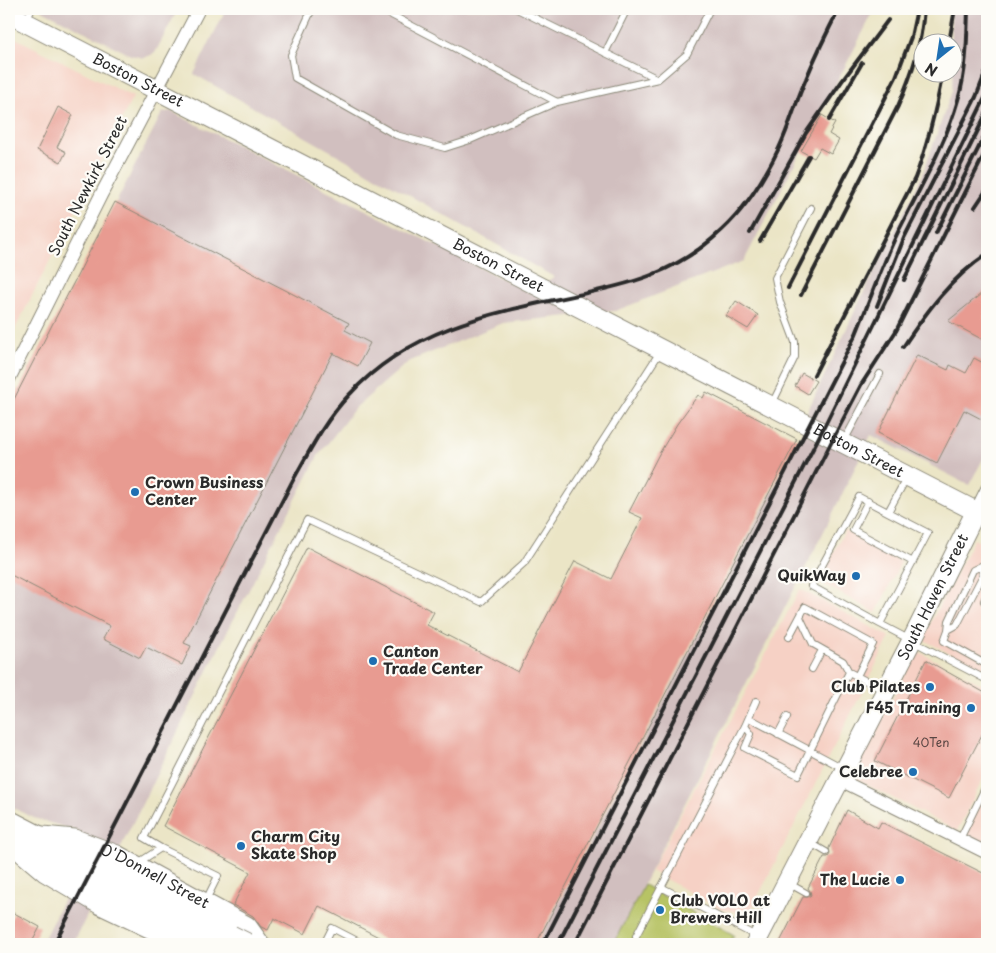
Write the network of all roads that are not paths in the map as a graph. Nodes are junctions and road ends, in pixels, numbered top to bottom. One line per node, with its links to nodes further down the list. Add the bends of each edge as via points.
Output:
1 (199, 9): 10 (street, South Newkirk Street)
2 (312, 9): 11 (lane, via 290,54 295,78 396,135 445,148)
3 (380, 9): 11 (lane)
4 (517, 9): 8 (lane)
5 (627, 9): 8 (lane)
6 (710, 9): 9 (lane, via 688,54)
7 (22, 15): 10 (main road, Boston Street)
8 (605, 53): 9 (lane)
9 (658, 79): 11 (lane)
10 (156, 89): 13 (main road, Boston Street); 15 (street, South Newkirk Street)
11 (557, 102)
12 (811, 208): 16 (lane, via 775,278 794,342 795,357)
13 (662, 348): 16 (main road, Boston Street); 51 (lane, via 524,563 481,602 308,520 144,838)
14 (880, 374): 17 (lane)
15 (9, 380)
16 (771, 405): 17 (main road, Boston Street)
17 (843, 442): 18 (main road, Boston Street)
18 (907, 476): 21 (lane); 22 (main road, Boston Street)
19 (987, 489): 22 (street, South Haven Street)
20 (868, 501): 21 (lane); 23 (lane, via 853,530); 27 (lane, via 859,497 811,586)
21 (888, 512): 23 (lane, via 928,533)
22 (982, 514): 30 (main road, South Haven Street)
23 (912, 562): 27 (lane)
24 (987, 594): 25 (lane, via 984,601)
25 (987, 603)
26 (800, 617): 29 (lane); 31 (lane, via 812,644); 35 (lane, via 805,607 873,644)
27 (880, 624): 30 (lane)
28 (948, 630): 28 (lane, via 957,626 983,575 980,566 974,570 949,621); 32 (lane, via 944,641)
29 (789, 637)
30 (912, 640): 36 (lane); 37 (main road, South Haven Street)
31 (822, 650): 33 (lane); 34 (lane, via 843,661)
32 (987, 664)
33 (812, 669)
34 (849, 672): 35 (lane); 43 (lane)
35 (857, 676): 37 (lane)
36 (987, 680)
37 (885, 691): 44 (main road, South Haven Street)
38 (756, 701): 40 (lane)
39 (787, 717): 42 (lane)
40 (749, 718): 41 (lane); 42 (lane)
41 (745, 726): 43 (lane, via 751,734 745,748 798,775); 56 (lane)
42 (778, 734): 43 (lane)
43 (811, 751): 44 (lane)
44 (842, 775): 48 (street); 50 (main road, South Haven Street)
45 (987, 784): 48 (lane)
46 (9, 821): 47 (main road, O'Donnell Street)
47 (36, 836): 54 (main road, O'Donnell Street, via 75,839); 60 (main road, O'Donnell Street)
48 (960, 839): 53 (street)
49 (9, 840): 60 (main road, O'Donnell Street); 62 (main road, O'Donnell Street, via 45,872 101,905)
50 (808, 842): 52 (lane); 55 (main road, South Haven Street)
51 (161, 848): 54 (lane); 58 (lane, via 218,876)
52 (826, 852)
53 (987, 853)
54 (134, 865): 58 (main road, O'Donnell Street)
55 (787, 882): 57 (lane); 61 (main road, South Haven Street)
56 (662, 887): 59 (lane); 61 (lane)
57 (806, 893)
58 (204, 903): 60 (main road, O'Donnell Street)
59 (636, 936)
60 (235, 939): 63 (main road, O'Donnell Street)
61 (756, 941)
62 (183, 944)
63 (260, 944)
64 (324, 944): 65 (lane, via 332,928)
65 (363, 944)

